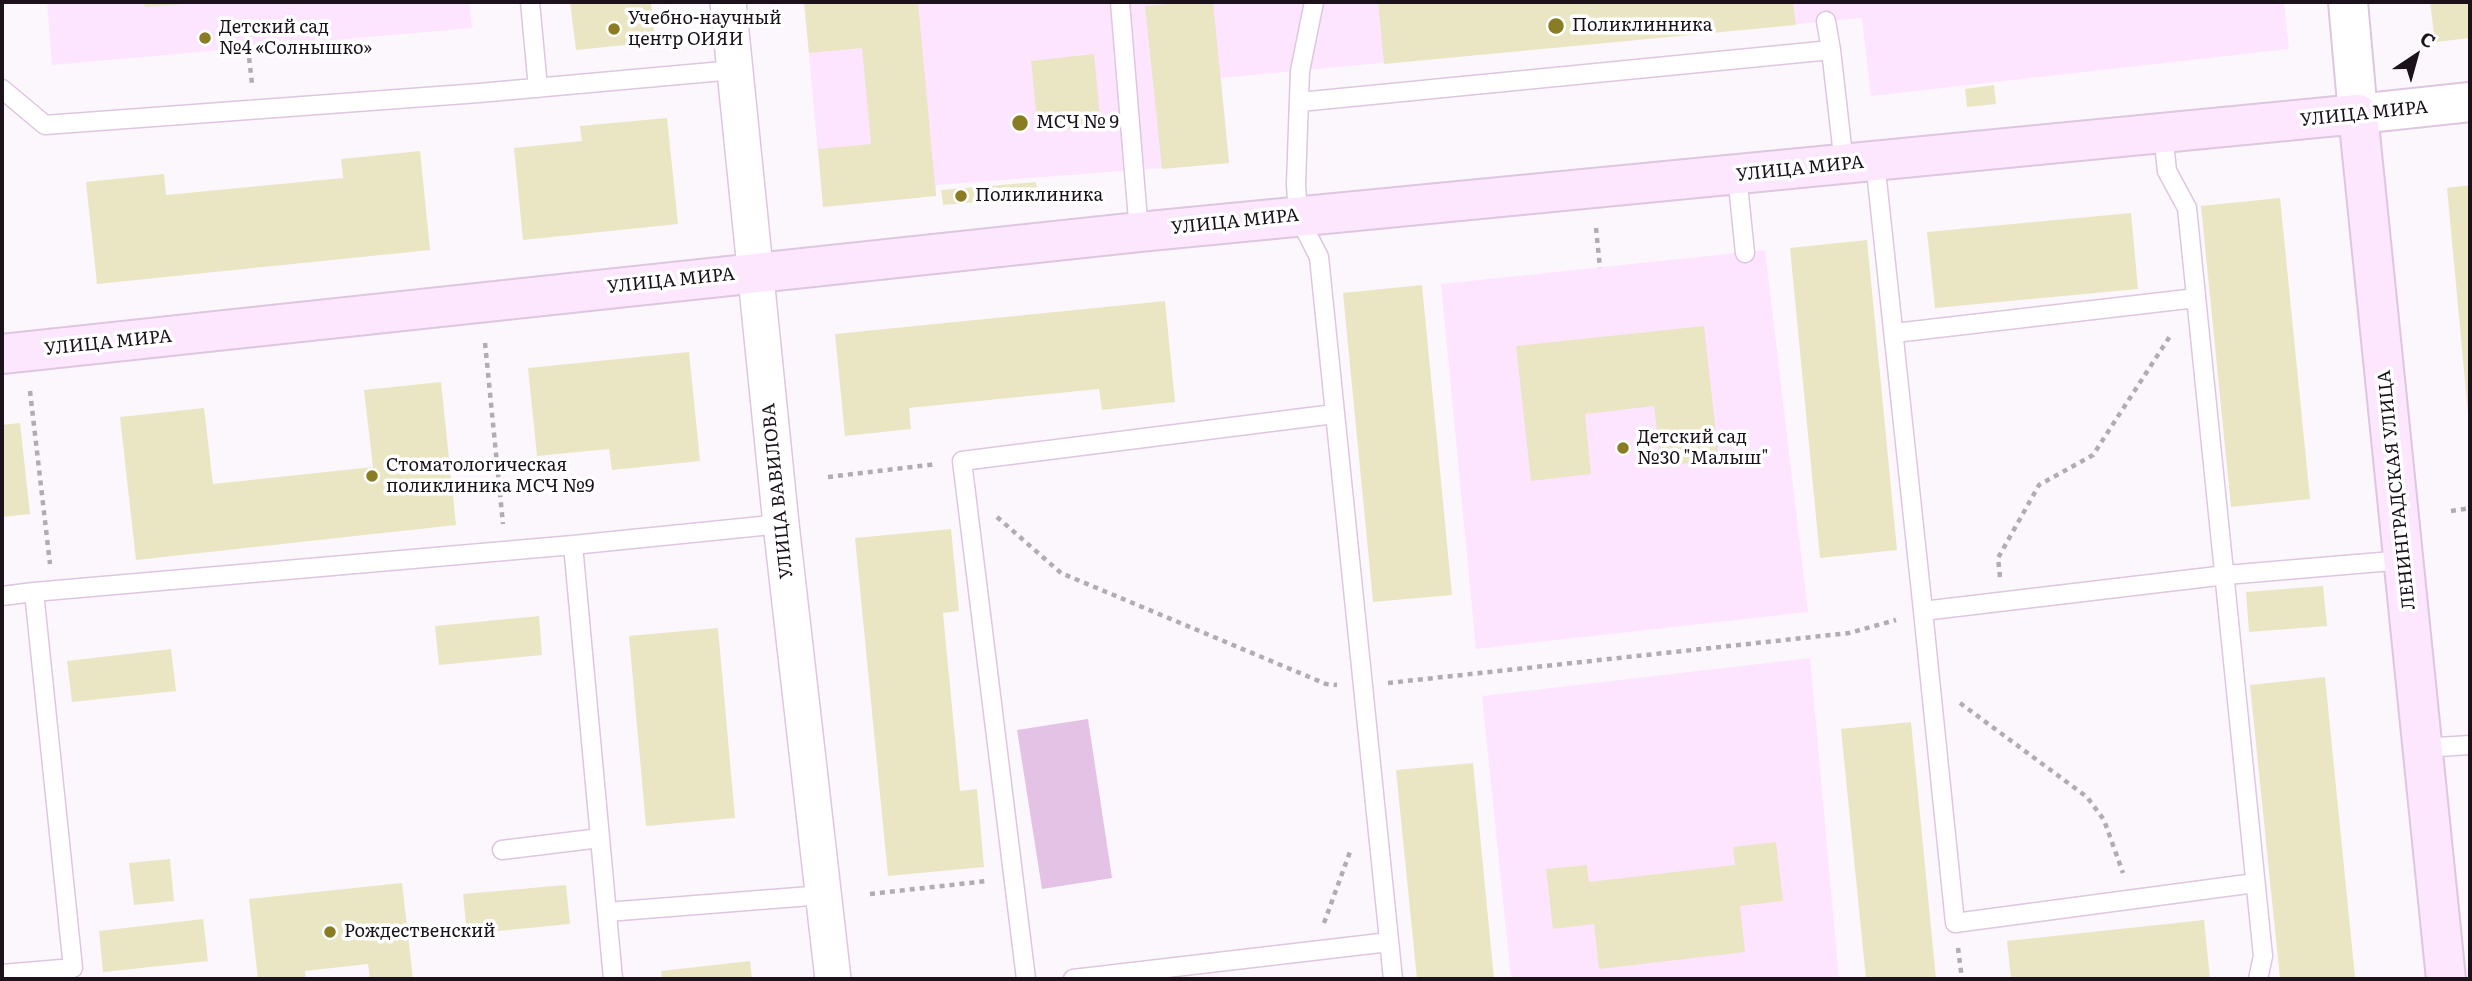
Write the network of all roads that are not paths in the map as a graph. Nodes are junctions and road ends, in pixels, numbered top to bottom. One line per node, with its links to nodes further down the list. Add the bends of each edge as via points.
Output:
1 (530, 2): 9 (lane)
2 (728, 2): 8 (street, УЛИЦА ВАВИЛОВА)
3 (1120, 2): 18 (lane)
4 (1314, 2): 11 (lane, via 1300,71)
5 (2348, 2): 13 (street, ЛЕНИНГРАДСКАЯ УЛИЦА)
6 (1826, 22): 7 (lane)
7 (1831, 50): 11 (lane); 15 (lane)
8 (734, 70): 9 (lane); 20 (street, УЛИЦА ВАВИЛОВА)
9 (538, 88): 10 (lane, via 45,124)
10 (2, 89)
11 (1300, 102): 17 (lane)
12 (2470, 103): 13 (street, УЛИЦА МИРА)
13 (2358, 114): 14 (main road, УЛИЦА МИРА); 27 (main road, ЛЕНИНГРАДСКАЯ УЛИЦА)
14 (2163, 134): 15 (main road, УЛИЦА МИРА); 21 (lane, via 2167,171 2186,208)
15 (1860, 163): 16 (main road, УЛИЦА МИРА); 22 (lane)
16 (1737, 175): 17 (main road, УЛИЦА МИРА); 19 (lane)
17 (1298, 216): 18 (main road, УЛИЦА МИРА); 24 (lane, via 1319,257)
18 (1139, 232): 20 (main road, УЛИЦА МИРА)
19 (1745, 253)
20 (756, 272): 23 (main road, УЛИЦА МИРА); 25 (street, УЛИЦА ВАВИЛОВА)
21 (2196, 298): 22 (lane); 28 (lane)
22 (1895, 333): 31 (lane)
23 (2, 354)
24 (1334, 414): 39 (lane); 44 (lane, via 962,461)
25 (781, 524): 26 (lane); 37 (street, УЛИЦА ВАВИЛОВА)
26 (573, 545): 29 (lane); 34 (lane)
27 (2404, 560): 28 (lane); 33 (main road, ЛЕНИНГРАДСКАЯ УЛИЦА)
28 (2226, 575): 31 (lane); 36 (lane)
29 (34, 592): 30 (lane); 40 (lane)
30 (2, 596)
31 (1923, 611): 36 (lane, via 1955,923)
32 (2470, 745): 33 (lane)
33 (2423, 748): 48 (main road, ЛЕНИНГРАДСКАЯ УЛИЦА)
34 (600, 838): 35 (lane); 38 (lane)
35 (502, 850)
36 (2255, 883): 47 (lane, via 2263,956)
37 (823, 895): 38 (lane); 43 (street, УЛИЦА ВАВИЛОВА)
38 (607, 912): 42 (lane)
39 (1389, 942): 45 (lane); 46 (lane)
40 (74, 973): 41 (lane)
41 (2, 974)
42 (613, 979)
43 (833, 979)
44 (1026, 979)
45 (1073, 979)
46 (1393, 979)
47 (2258, 979)
48 (2446, 979)

